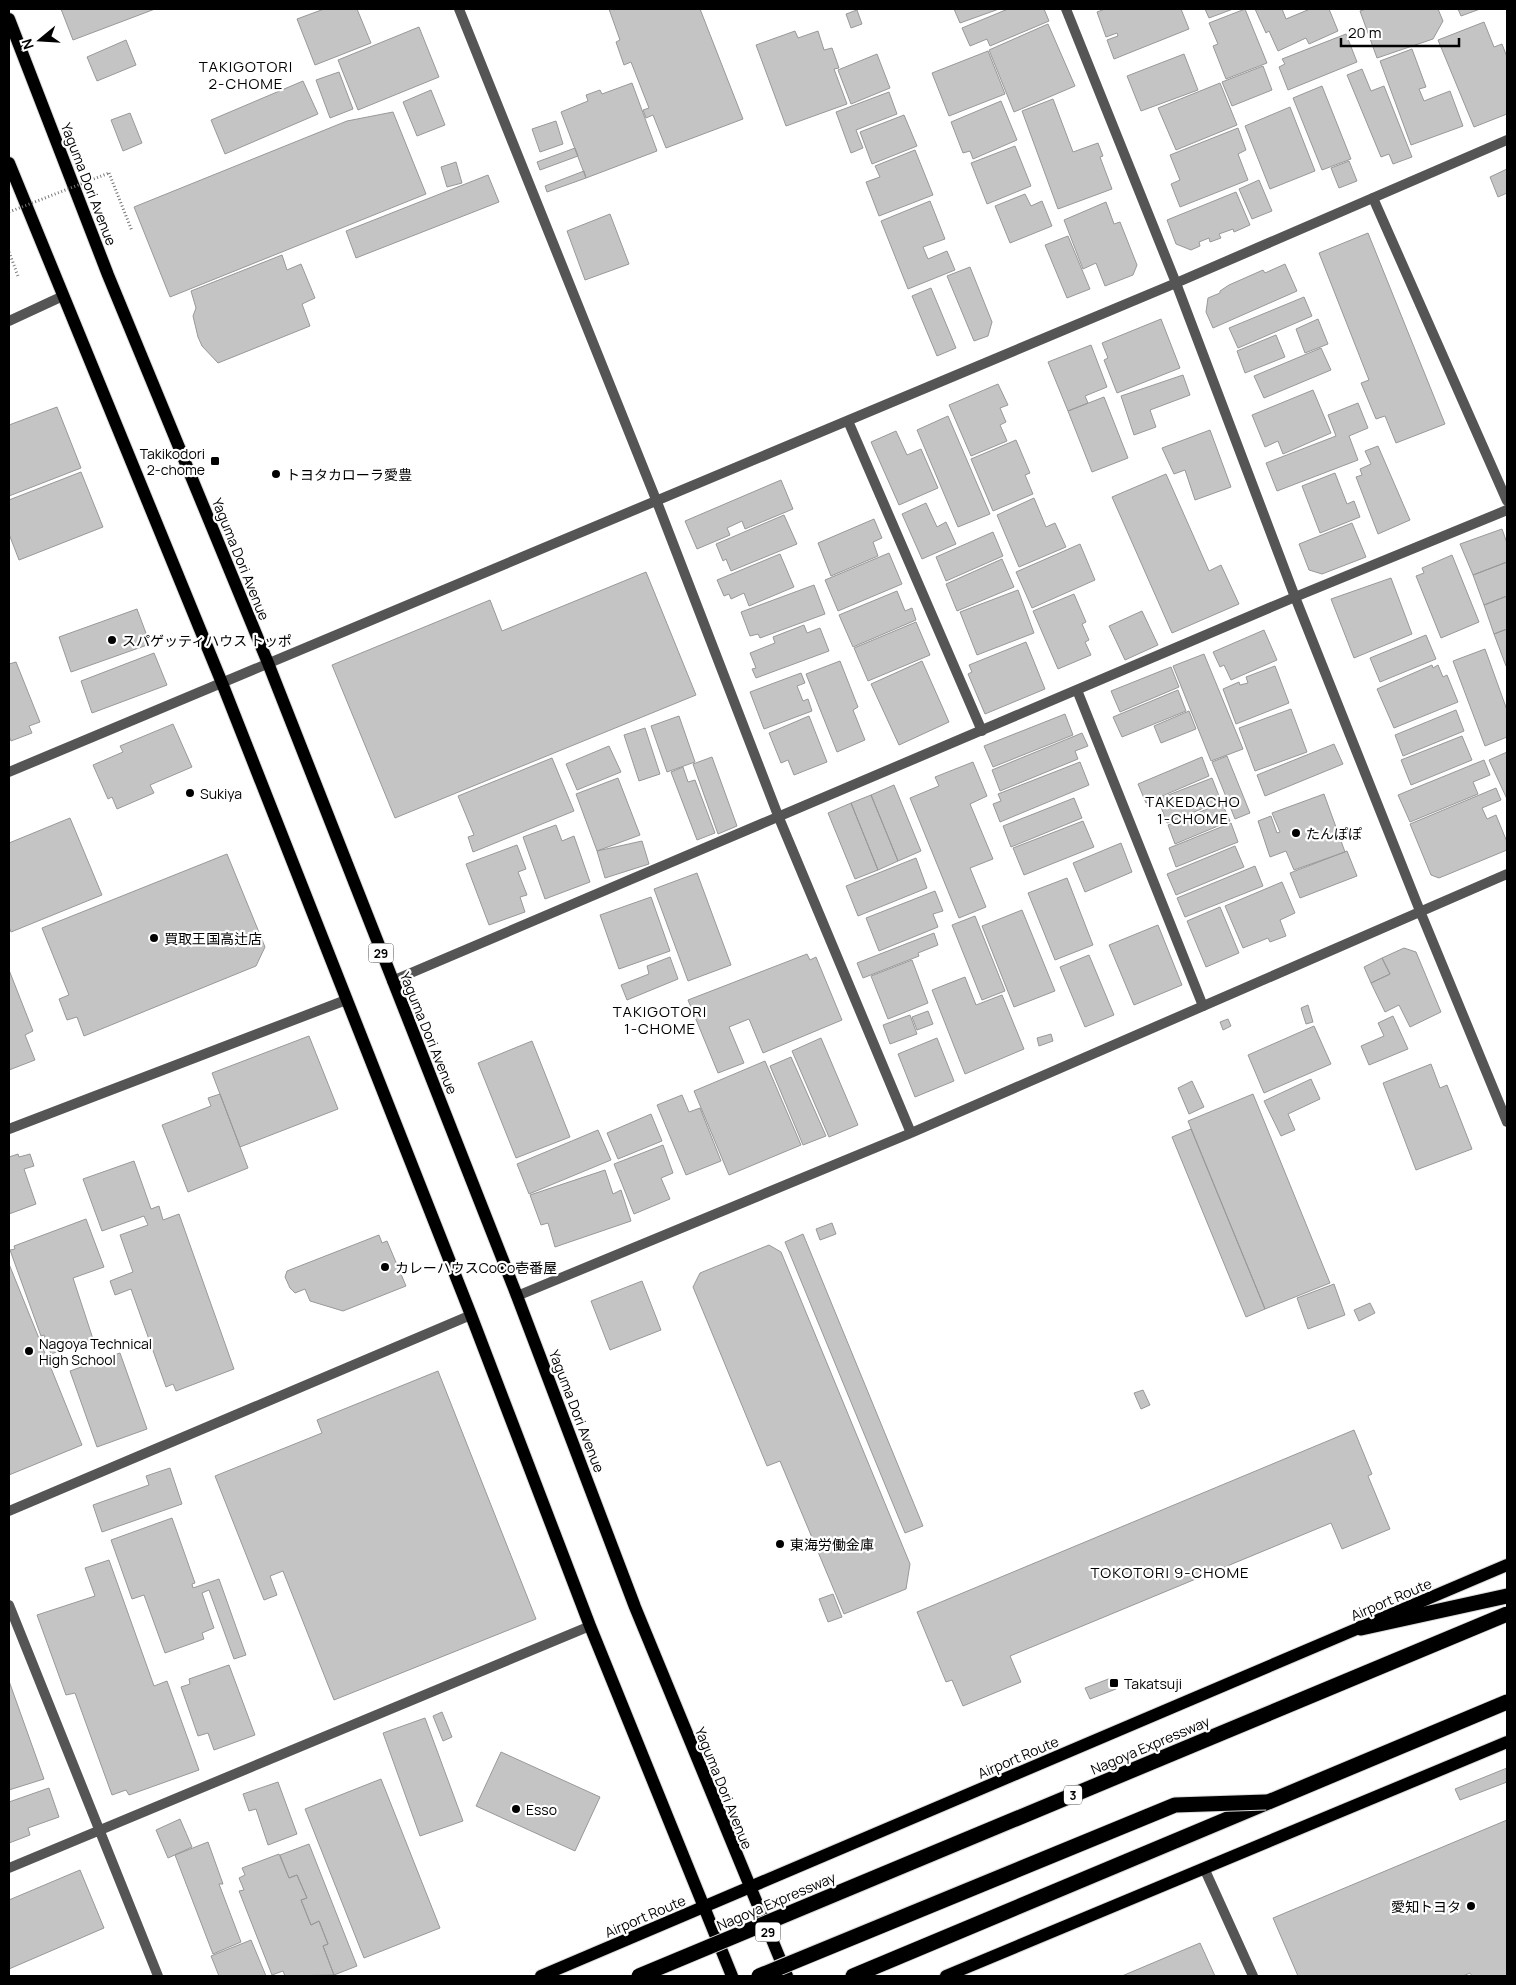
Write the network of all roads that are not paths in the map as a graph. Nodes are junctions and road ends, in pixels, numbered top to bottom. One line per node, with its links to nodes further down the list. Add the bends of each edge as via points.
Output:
1 (459, 9): 12 (street)
2 (1066, 9): 7 (street)
3 (9, 19): 15 (main road, Yaguma Dori Avenue / 29, via 108,275)
4 (1507, 140): 6 (street)
5 (9, 163): 8 (main road)
6 (1374, 198): 7 (street); 11 (street)
7 (1176, 283): 10 (street); 14 (street)
8 (63, 296): 9 (street); 16 (main road)
9 (9, 321)
10 (848, 421): 12 (street); 18 (street)
11 (1507, 501)
12 (657, 502): 15 (street); 20 (street)
13 (1507, 510): 14 (street)
14 (1295, 597): 17 (street); 22 (street)
15 (268, 664): 16 (street); 23 (main road, Yaguma Dori Avenue / 29)
16 (222, 683): 19 (street); 24 (main road)
17 (1077, 690): 18 (street); 25 (street)
18 (982, 731): 20 (street)
19 (9, 772)
20 (779, 818): 23 (street); 28 (street)
21 (1507, 874): 22 (street)
22 (1420, 911): 25 (street); 26 (street)
23 (392, 981): 29 (main road, Yaguma Dori Avenue / 29)
24 (346, 1000): 27 (street); 30 (main road)
25 (1203, 1006): 28 (street)
26 (1507, 1122)
27 (9, 1129)
28 (911, 1133): 29 (street)
29 (517, 1296): 44 (main road, Yaguma Dori Avenue / 29, via 639,1616)
30 (472, 1315): 31 (street); 36 (main road)
31 (9, 1511)
32 (1507, 1565): 37 (main road, Airport Route)
33 (1507, 1596): 37 (highway)
34 (9, 1605): 41 (street)
35 (1507, 1614): 48 (highway, Nagoya Expressway / 3, bridge)
36 (590, 1626): 41 (street); 45 (main road)
37 (1361, 1628): 44 (main road, Airport Route)
38 (1507, 1702): 40 (highway)
39 (1507, 1742): 43 (main road)
40 (1266, 1802): 50 (highway, bridge, via 1175,1805); 52 (highway)
41 (99, 1830): 42 (street); 46 (street)
42 (9, 1868)
43 (1204, 1868): 53 (main road); 54 (street)
44 (749, 1888): 45 (main road, Airport Route); 51 (main road, Yaguma Dori Avenue / 29)
45 (702, 1908): 47 (main road, Airport Route); 49 (main road)
46 (158, 1976)
47 (540, 1976)
48 (639, 1976)
49 (732, 1976)
50 (759, 1976)
51 (787, 1976)
52 (853, 1976)
53 (946, 1976)
54 (1253, 1976)

